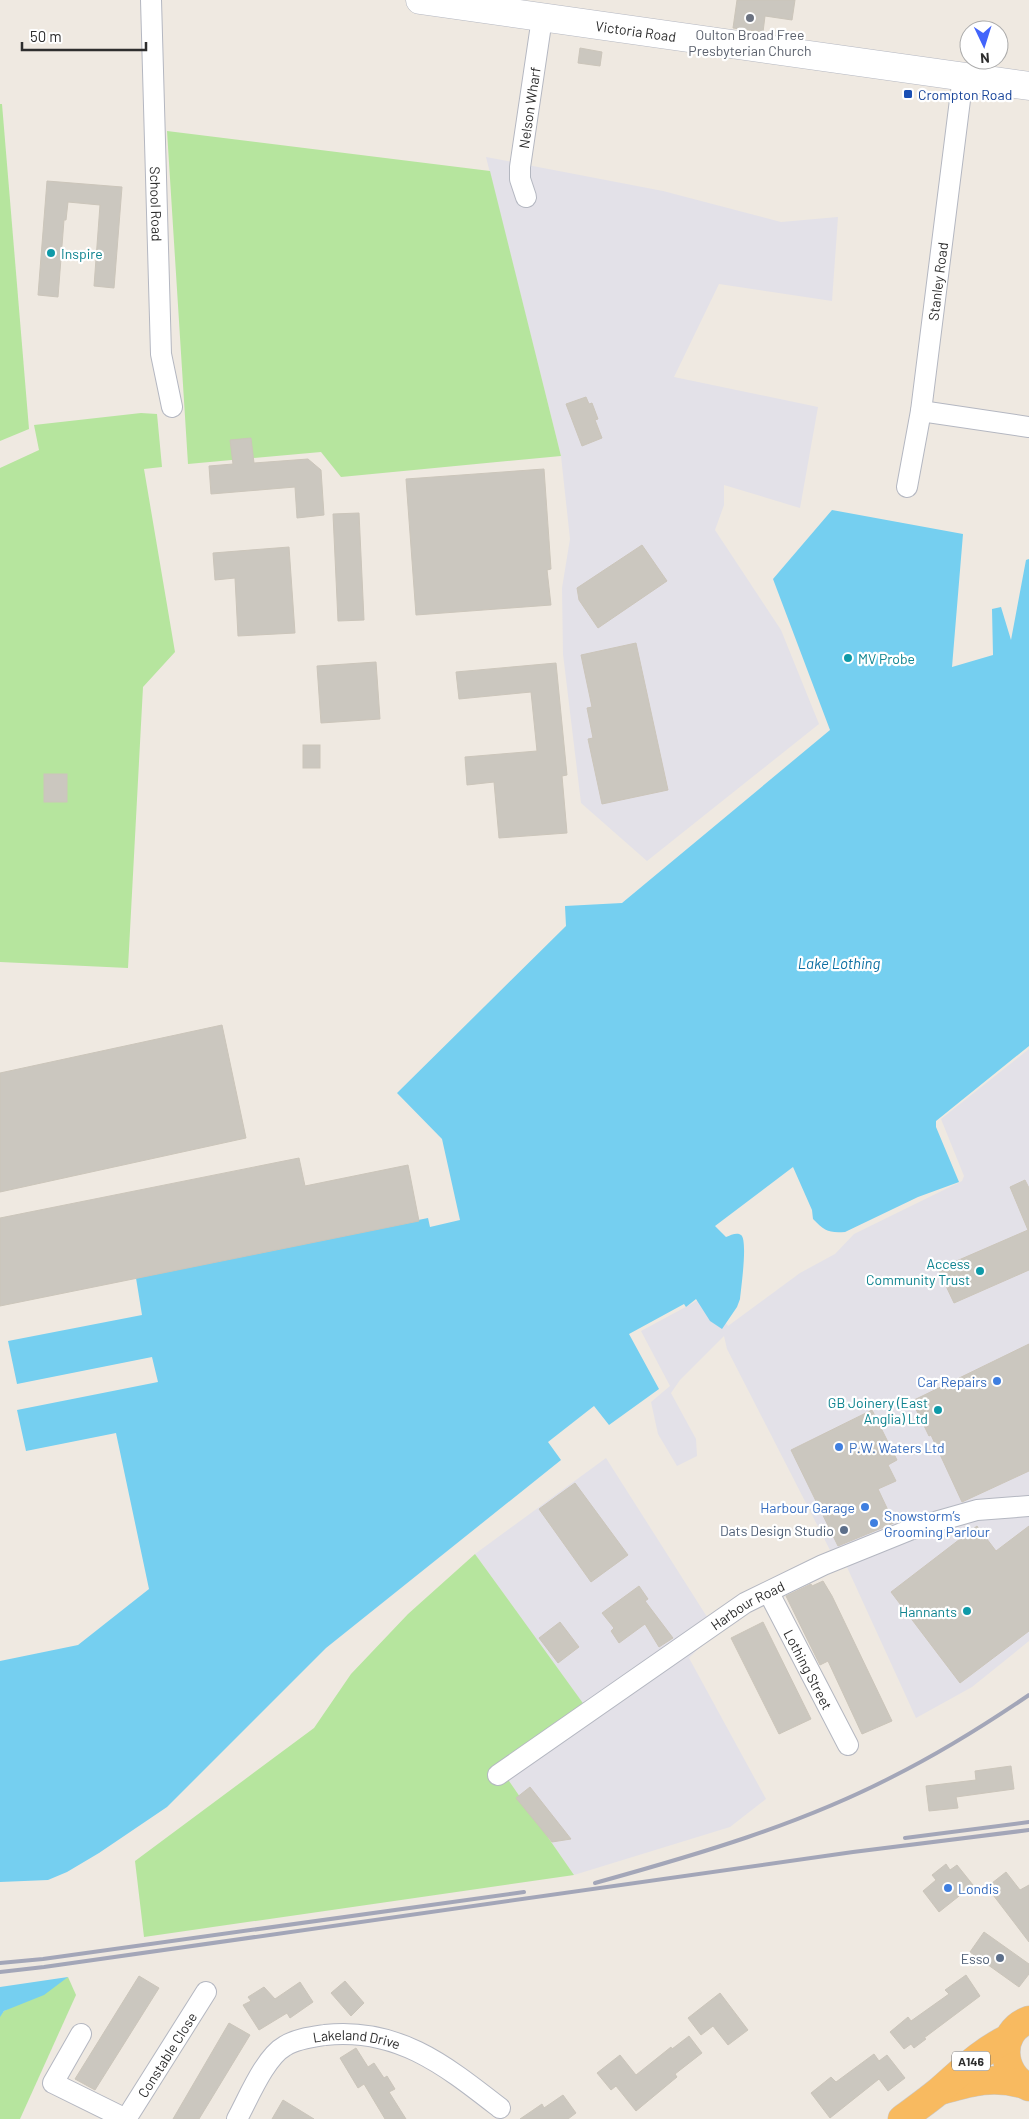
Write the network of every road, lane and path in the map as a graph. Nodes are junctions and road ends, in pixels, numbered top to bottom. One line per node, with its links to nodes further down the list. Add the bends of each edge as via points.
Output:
1 (151, 0): 7 (street, School Road, via 161,354)
2 (420, 0): 3 (main road, Victoria Road)
3 (542, 18): 4 (main road, Victoria Road); 6 (street, Nelson Wharf, via 520,167)
4 (964, 76): 5 (main road, Victoria Road); 8 (street, Stanley Road)
5 (1029, 86)
6 (526, 197)
7 (172, 407)
8 (921, 411): 9 (street); 10 (street, Stanley Road)
9 (1029, 427)
10 (907, 487)
11 (1029, 1506): 12 (street, Harbour Road, via 977,1510 917,1527 823,1565)
12 (769, 1593): 13 (street, Lothing Street); 14 (street, Harbour Road, via 745,1603)
13 (848, 1745)
14 (498, 1774)
15 (206, 1992): 17 (street, Constable Close, via 126,2119 53,2083)
16 (1023, 2024): 18 (highway, via 1006,2050 1006,2064 1012,2075); 19 (highway, A146, via 975,2058)
17 (81, 2034)
18 (1025, 2086): 19 (highway, A146, via 1008,2080 981,2080)
19 (938, 2091): 22 (highway, A146)
20 (500, 2108): 21 (street, Lakeland Drive, via 456,2074 413,2048 373,2035 345,2033 310,2037 284,2046 269,2062)
21 (237, 2119)
22 (902, 2119)

